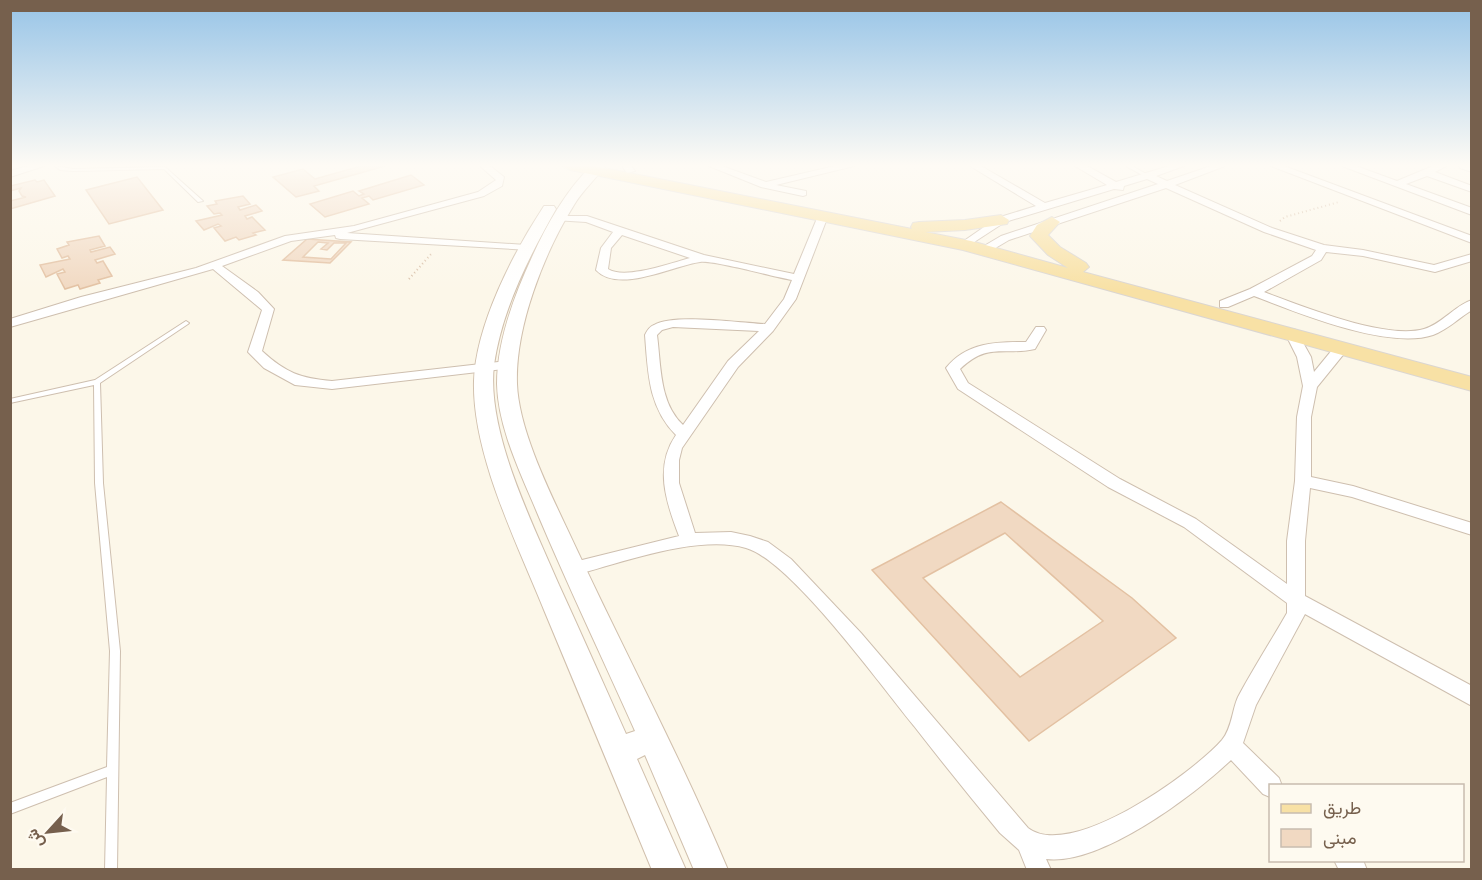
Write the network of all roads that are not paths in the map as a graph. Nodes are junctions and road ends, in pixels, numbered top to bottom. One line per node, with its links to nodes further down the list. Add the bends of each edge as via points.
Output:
1 (428, 207): 19 (street)
2 (550, 207): 22 (main road)
3 (565, 207): 13 (main road)
4 (779, 207): 12 (main road)
5 (816, 207): 15 (main road)
6 (1037, 207): 11 (street)
7 (1065, 207): 11 (street)
8 (1077, 207): 11 (street)
9 (1215, 207): 23 (street)
10 (1385, 207): 18 (street)
11 (1048, 214): 14 (street); 21 (street); 27 (main road, via 1039,236)
12 (823, 216): 21 (main road); 28 (street)
13 (558, 218): 17 (street, via 587,219); 38 (main road)
14 (1000, 219): 15 (main road); 21 (street)
15 (915, 227): 21 (main road)
16 (1472, 229): 18 (street)
17 (620, 230): 25 (street); 25 (street, via 606,248 602,270 605,274 636,274)
18 (1455, 234): 20 (street)
19 (323, 235): 22 (street); 26 (street, via 289,238)
20 (1472, 240)
21 (978, 245): 27 (main road); 36 (main road)
22 (526, 248): 38 (main road, via 507,291)
23 (1322, 248): 24 (street, via 1435,269); 29 (street, via 1317,258)
24 (1472, 257)
25 (701, 258): 28 (street)
26 (214, 265): 32 (street); 38 (street, via 268,309 257,334 255,352 268,365 300,382 332,385)
27 (1080, 267): 30 (main road)
28 (797, 278): 34 (street, via 790,298)
29 (1254, 292): 30 (street); 31 (street, via 1315,314 1413,336 1429,332)
30 (1224, 304): 39 (main road)
31 (1472, 304)
32 (10, 323)
33 (186, 323): 40 (lane)
34 (769, 328): 44 (street, via 733,364); 44 (street, via 673,323 653,330 658,400 673,426)
35 (1040, 330): 49 (street, via 1030,346 985,346 963,357 953,368 963,386 1114,483 1190,523)
36 (1291, 333): 37 (main road); 42 (street, via 1304,357)
37 (1342, 347): 41 (main road); 42 (street)
38 (496, 366): 48 (main road, via 506,385 518,439); 53 (main road, via 486,410 505,481)
39 (1472, 374)
40 (98, 382): 43 (lane); 54 (lane, via 99,483 115,651)
41 (1472, 384)
42 (1310, 386): 45 (street, via 1304,417)
43 (10, 401)
44 (683, 433): 47 (street, via 670,461 675,503)
45 (1303, 481): 46 (street, via 1353,492); 49 (street)
46 (1472, 529)
47 (688, 541): 48 (street); 57 (street, via 726,538 750,542 779,560 849,631 986,799)
48 (572, 568): 51 (main road)
49 (1295, 599): 50 (street); 52 (street, via 1296,614 1246,703)
50 (1472, 697)
51 (653, 737): 53 (main road); 60 (main road)
52 (1231, 746): 55 (street); 57 (street, via 1195,778 1100,836 1061,848)
53 (619, 752): 59 (main road)
54 (113, 770): 56 (lane); 58 (lane)
55 (1269, 784)
56 (10, 809)
57 (1028, 843): 61 (street)
58 (111, 870)
59 (669, 870)
60 (711, 870)
61 (1039, 870)

